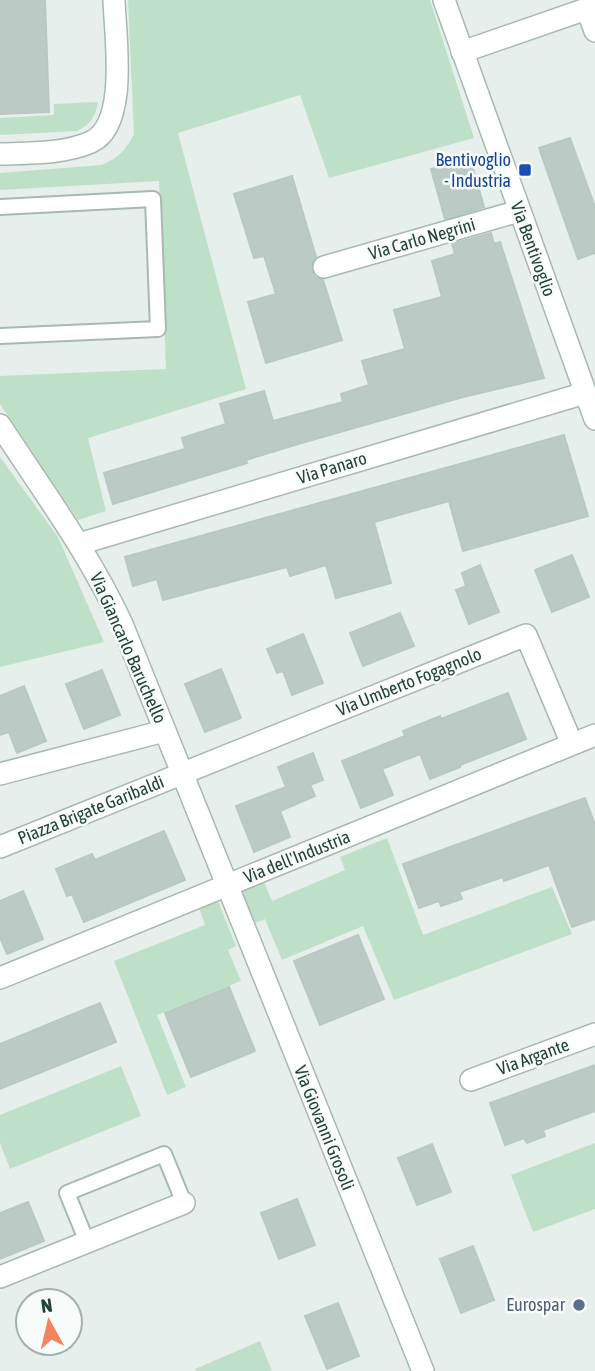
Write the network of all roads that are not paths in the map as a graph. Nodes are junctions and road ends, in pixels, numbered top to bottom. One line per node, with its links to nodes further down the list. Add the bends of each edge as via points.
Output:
1 (114, 0): 6 (street, via 116,86 114,112 105,131 79,146)
2 (444, 0): 5 (street, Via Bentivoglio)
3 (591, 8): 4 (street); 5 (street)
4 (595, 31)
5 (462, 52): 8 (street, Via Bentivoglio)
6 (0, 154)
7 (0, 207): 10 (lane, via 153,199 158,329)
8 (519, 211): 9 (street, Via Carlo Negrini); 11 (street, Via Bentivoglio)
9 (324, 267)
10 (0, 336)
11 (585, 393): 12 (street, Via Bentivoglio); 14 (street, Via Panaro)
12 (595, 419)
13 (0, 425): 14 (street, Via Giancarlo Baruchello)
14 (79, 544): 15 (street, Via Giancarlo Baruchello, via 122,624)
15 (164, 731): 18 (street); 19 (street, Via Giancarlo Baruchello)
16 (595, 735): 17 (street, Via dell'Industria)
17 (572, 744): 19 (street, Via Umberto Fogagnolo, via 526,635); 21 (street, Via dell'Industria)
18 (0, 774)
19 (181, 774): 20 (street, Piazza Brigate Garibaldi); 21 (street, Via Giancarlo Baruchello)
20 (0, 847)
21 (225, 886): 22 (street, Via dell'Industria); 28 (street, Via Giovanni Grosoli)
22 (0, 978)
23 (595, 1034): 24 (street, Via Argante)
24 (471, 1080)
25 (184, 1203): 26 (street); 26 (lane, via 164,1154 66,1193)
26 (88, 1242): 27 (street)
27 (0, 1277)
28 (423, 1371)

